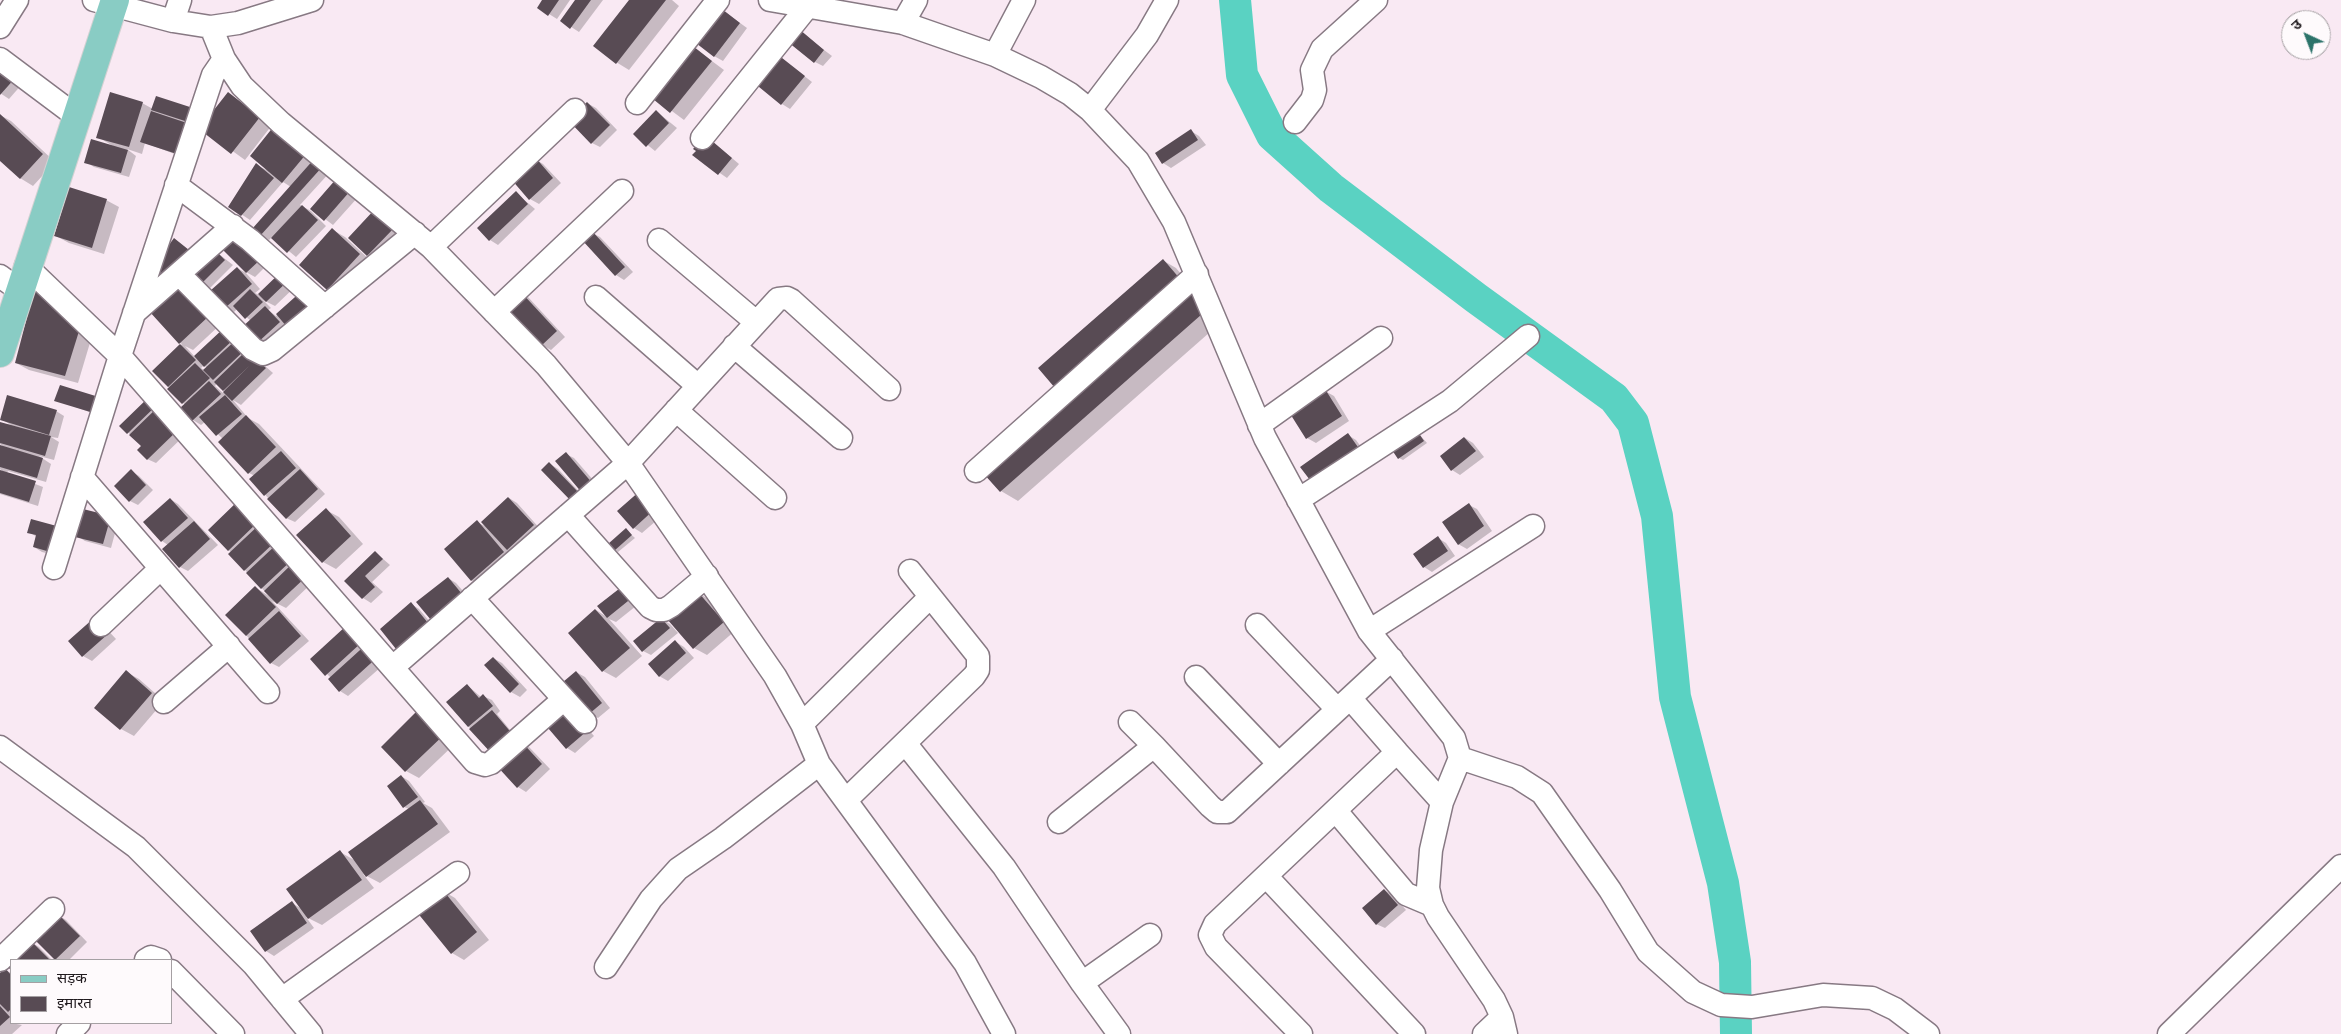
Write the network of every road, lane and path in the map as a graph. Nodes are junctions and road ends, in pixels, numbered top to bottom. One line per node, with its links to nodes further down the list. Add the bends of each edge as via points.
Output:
1 (17, 0): 14 (street)
2 (312, 0): 15 (street, via 238,23)
3 (718, 0): 19 (street)
4 (770, 0): 11 (street)
5 (916, 0): 13 (street)
6 (1024, 0): 16 (street)
7 (1167, 0): 21 (street, via 1147,35)
8 (1376, 0): 23 (street, via 1322,49 1312,70 1315,90 1312,100)
9 (107, 2): 12 (street); 22 (main road)
10 (835, 5): 11 (street); 13 (street)
11 (808, 6): 24 (street)
12 (176, 10): 15 (street)
13 (903, 23): 16 (street)
14 (0, 27)
15 (211, 27): 18 (street)
16 (995, 55): 21 (street, via 1041,77)
17 (0, 58): 22 (street)
18 (224, 59): 25 (street, via 213,75); 28 (street, via 242,86 281,123)
19 (637, 103)
20 (575, 110): 28 (street)
21 (1090, 110): 31 (street, via 1149,177)
22 (76, 116): 32 (main road)
23 (1295, 122)
24 (702, 138)
25 (176, 186): 27 (street); 36 (street)
26 (622, 191): 35 (street)
27 (234, 226): 30 (street); 34 (street)
28 (423, 240): 34 (street); 35 (street)
29 (659, 240): 37 (street)
30 (179, 274): 34 (street, via 253,349 263,354); 36 (street)
31 (1197, 274): 46 (street); 49 (street)
32 (15, 277): 41 (main road); 42 (street)
33 (596, 297): 43 (street)
34 (325, 307)
35 (494, 312): 48 (street, via 546,365)
36 (134, 314): 42 (street)
37 (756, 322): 40 (street); 44 (street, via 773,303 786,298)
38 (1528, 336): 52 (street, via 1450,401)
39 (1382, 338): 46 (street)
40 (734, 346): 43 (street); 47 (street)
41 (0, 353)
42 (120, 356): 50 (street); 66 (street)
43 (698, 386): 45 (street)
44 (890, 389)
45 (676, 410): 48 (street); 51 (street)
46 (1259, 425): 52 (street)
47 (841, 438)
48 (628, 463): 53 (street); 58 (street)
49 (976, 471)
50 (82, 477): 55 (street); 56 (street)
51 (775, 498)
52 (1298, 500): 63 (street)
53 (568, 515): 58 (street, via 656,610 671,606); 60 (street)
54 (1533, 526): 63 (street)
55 (54, 568)
56 (161, 568): 61 (street); 64 (street)
57 (910, 571): 59 (street)
58 (707, 576): 74 (street, via 770,668)
59 (930, 596): 74 (street); 75 (street, via 978,656 980,663 974,676)
60 (472, 598): 66 (street); 69 (street)
61 (101, 624)
62 (1256, 626): 71 (street)
63 (1369, 631): 65 (street)
64 (228, 646): 68 (street); 70 (street)
65 (1392, 659): 71 (street); 79 (street, via 1447,726)
66 (393, 667): 69 (street, via 475,762 485,765)
67 (1196, 677): 81 (street)
68 (268, 692)
69 (564, 698): 72 (street)
70 (164, 702)
71 (1343, 704): 78 (street); 81 (street)
72 (585, 722)
73 (1130, 722): 76 (street)
74 (802, 724): 80 (street)
75 (905, 743): 82 (street); 95 (street, via 1004,867)
76 (1154, 746): 81 (street, via 1218,812 1226,812); 85 (street)
77 (0, 747): 96 (street, via 136,847 254,965)
78 (1397, 752): 83 (street); 84 (street)
79 (1460, 758): 83 (street); 107 (street, via 1517,777 1542,793 1648,952 1693,992 1721,1005 1752,1007 1823,995 1872,998 1895,1009)
80 (819, 764): 82 (street); 93 (street, via 678,869 651,900)
81 (1279, 764)
82 (846, 800): 102 (street, via 965,963)
83 (1442, 802): 89 (street, via 1428,873)
84 (1336, 811): 88 (street); 89 (street, via 1406,894)
85 (1059, 822)
86 (2341, 866): 108 (street)
87 (458, 873): 96 (street)
88 (1266, 876): 104 (street, via 1215,924 1210,935 1212,941); 105 (street)
89 (1432, 905): 98 (street, via 1481,977)
90 (53, 909): 92 (street)
91 (1150, 935): 95 (street)
92 (0, 960)
93 (606, 967)
94 (172, 972): 99 (street)
95 (1082, 983): 103 (street)
96 (282, 998): 101 (street)
97 (79, 1024): 100 (street)
98 (1504, 1025): 106 (street)
99 (231, 1033)
100 (68, 1034)
101 (311, 1034)
102 (1004, 1034)
103 (1119, 1034)
104 (1301, 1034)
105 (1414, 1034)
106 (1484, 1034)
107 (1928, 1034)
108 (2169, 1034)

